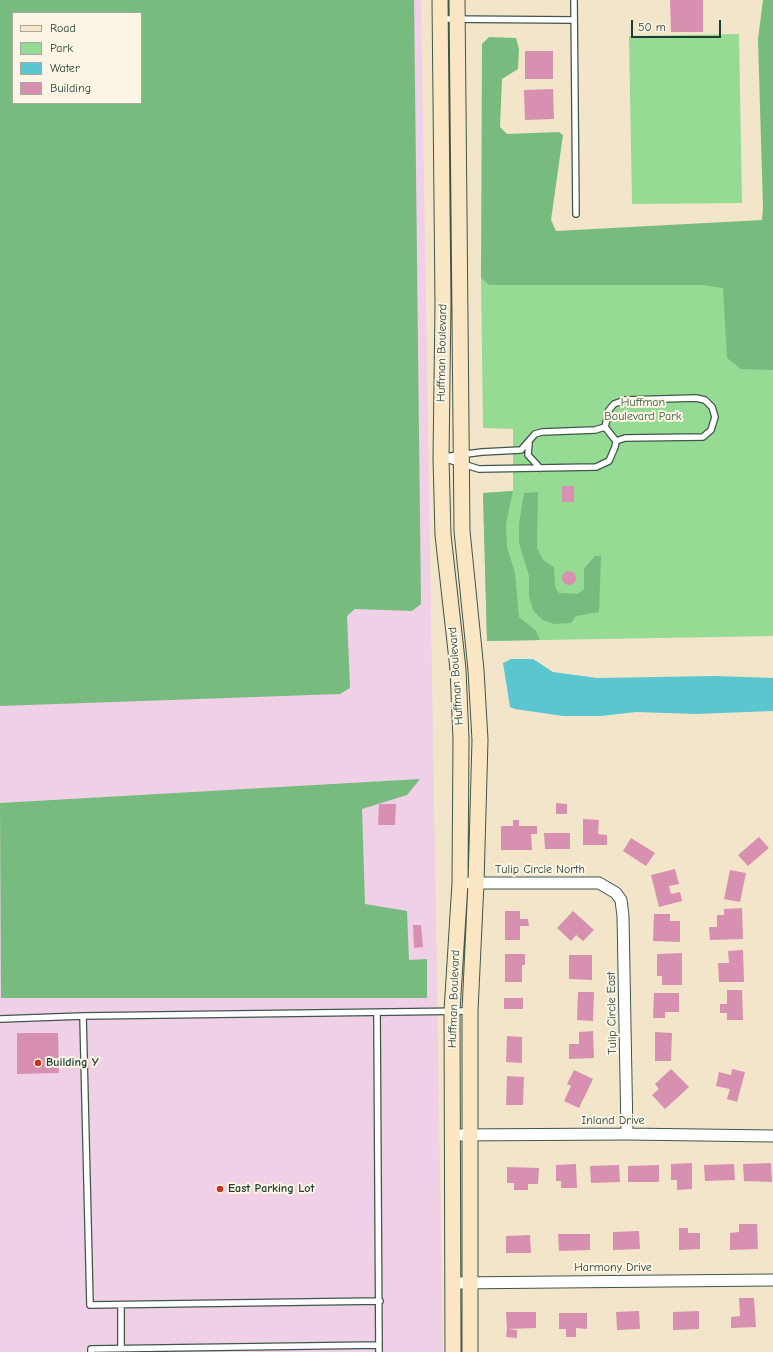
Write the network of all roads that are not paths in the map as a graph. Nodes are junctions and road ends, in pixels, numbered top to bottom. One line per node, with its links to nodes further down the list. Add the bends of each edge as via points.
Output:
1 (440, 0): 4 (street, Huffman Boulevard)
2 (457, 0): 5 (street, Huffman Boulevard)
3 (575, 0): 6 (lane)
4 (440, 18): 5 (lane); 11 (street, Huffman Boulevard, via 443,304)
5 (458, 19): 6 (lane); 12 (street, Huffman Boulevard)
6 (574, 20): 7 (lane)
7 (576, 214)
8 (605, 427): 9 (lane); 9 (lane, via 609,410 614,404 625,400 696,398 704,400 712,407 715,417 711,430 703,437 625,438); 10 (lane, via 595,430 542,432 535,434)
9 (616, 441): 13 (lane, via 609,461 596,467)
10 (529, 443): 12 (lane, via 521,450); 13 (lane, via 528,455)
11 (441, 458): 12 (lane); 12 (lane); 14 (street, Huffman Boulevard, via 443,536 458,669 461,731)
12 (462, 459): 13 (lane, via 479,469); 15 (street, Huffman Boulevard, via 462,531 476,670 480,740)
13 (540, 468)
14 (460, 883): 15 (street, Tulip Circle North); 17 (street, Huffman Boulevard)
15 (476, 883): 16 (street, Tulip Circle North, via 599,883); 18 (street, Huffman Boulevard)
16 (616, 893): 22 (street, Tulip Circle East, via 621,900 623,916)
17 (452, 1011): 18 (lane); 19 (lane); 23 (street, Huffman Boulevard)
18 (470, 1011): 24 (street, Huffman Boulevard)
19 (377, 1013): 20 (lane); 29 (lane)
20 (83, 1016): 21 (lane); 30 (lane, via 90,1305)
21 (0, 1019)
22 (627, 1134): 24 (street, Inland Drive); 25 (street, Inland Drive)
23 (452, 1135): 24 (street, Inland Drive); 27 (street, Huffman Boulevard)
24 (470, 1135): 28 (street, Huffman Boulevard)
25 (773, 1136)
26 (773, 1280): 28 (street, Harmony Drive)
27 (453, 1283): 28 (street, Harmony Drive); 35 (street, Huffman Boulevard)
28 (471, 1283): 36 (street, Huffman Boulevard)
29 (380, 1301): 30 (lane); 31 (lane)
30 (121, 1305): 32 (lane)
31 (379, 1345): 32 (lane); 34 (lane)
32 (121, 1348): 33 (lane, via 91,1349)
33 (91, 1352)
34 (380, 1352)
35 (452, 1352)
36 (470, 1352)

